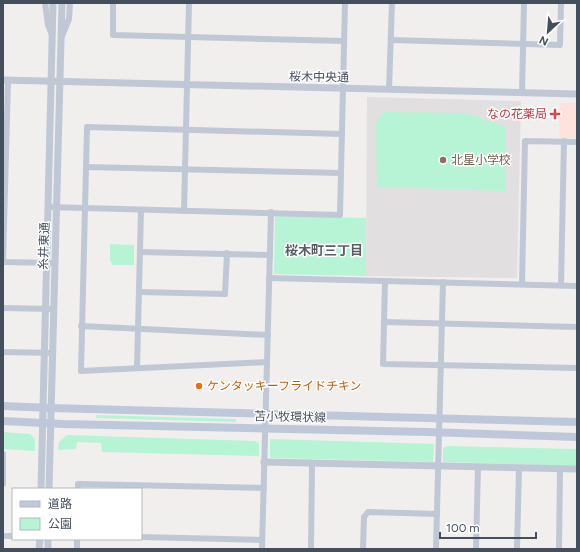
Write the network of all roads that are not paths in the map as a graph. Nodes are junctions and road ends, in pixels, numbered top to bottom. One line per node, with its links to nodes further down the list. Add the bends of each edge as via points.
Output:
1 (45, 3): 11 (street)
2 (53, 3): 11 (street, 糸井東通)
3 (62, 3): 12 (street, 糸井東通)
4 (70, 3): 12 (street, via 69,19)
5 (113, 3): 13 (street, via 113,35)
6 (188, 3): 13 (street)
7 (345, 3): 15 (street)
8 (392, 3): 14 (street)
9 (524, 3): 16 (street)
10 (561, 3): 16 (street, via 560,45)
11 (52, 35): 18 (street, 糸井東通)
12 (61, 38): 19 (street, 糸井東通)
13 (188, 38): 15 (street); 20 (street)
14 (391, 40): 16 (street); 22 (street)
15 (344, 41): 21 (street)
16 (523, 44): 23 (street)
17 (6, 80): 18 (street, 桜木中央通); 29 (street)
18 (51, 82): 19 (street, 桜木中央通); 34 (street, 糸井東通)
19 (60, 83): 20 (street, 桜木中央通); 35 (street, 糸井東通)
20 (187, 85): 21 (street, 桜木中央通); 25 (street)
21 (343, 88): 22 (street, 桜木中央通); 26 (street)
22 (389, 89): 23 (street, 桜木中央通)
23 (522, 93): 24 (street, 桜木中央通)
24 (577, 94)
25 (186, 130): 26 (street); 30 (street, via 87,127); 31 (street)
26 (342, 134): 32 (street)
27 (564, 141): 28 (street); 49 (street, via 525,141); 50 (street)
28 (577, 142)
29 (5, 149): 33 (street)
30 (86, 167): 31 (street); 36 (street)
31 (185, 169): 32 (street); 38 (street)
32 (341, 173): 39 (street, via 340,215)
33 (4, 203): 43 (street)
34 (48, 207): 35 (street); 44 (street, 糸井東通)
35 (57, 208): 36 (street); 45 (street, 糸井東通)
36 (85, 209): 37 (street); 58 (street)
37 (141, 210): 38 (street); 40 (street)
38 (184, 211): 39 (street)
39 (271, 212): 42 (street)
40 (140, 252): 41 (street); 52 (street)
41 (227, 253): 42 (street); 52 (street, via 225,294)
42 (270, 255): 46 (street)
43 (3, 262): 44 (street)
44 (47, 262): 45 (street); 54 (street, 糸井東通)
45 (55, 263): 55 (street, 糸井東通)
46 (269, 278): 47 (street); 61 (street)
47 (385, 281): 48 (street); 56 (street)
48 (443, 282): 49 (street); 57 (street)
49 (522, 284): 50 (street)
50 (561, 286): 51 (street)
51 (577, 286)
52 (139, 292): 60 (street)
53 (3, 308): 54 (street)
54 (45, 309): 55 (street); 63 (street, 糸井東通)
55 (53, 309): 64 (street, 糸井東通)
56 (384, 322): 57 (street); 66 (street, via 383,364)
57 (442, 324): 59 (street); 66 (street)
58 (81, 326): 60 (street); 67 (street, via 81,371)
59 (577, 327)
60 (138, 329): 61 (street); 67 (street)
61 (268, 335): 65 (street)
62 (3, 352): 63 (street)
63 (44, 353): 64 (street); 70 (street, 糸井東通)
64 (53, 353): 70 (street, 糸井東通)
65 (267, 362): 67 (street); 71 (street)
66 (441, 365): 68 (street); 72 (street)
67 (137, 368)
68 (577, 368)
69 (3, 406): 70 (main road, 苫小牧環状線)
70 (47, 408): 71 (main road, 苫小牧環状線); 75 (street, 糸井東通)
71 (266, 414): 72 (main road, 苫小牧環状線); 76 (street)
72 (439, 418): 74 (main road, 苫小牧環状線); 77 (street)
73 (3, 421): 75 (main road, 苫小牧環状線)
74 (577, 422)
75 (46, 424): 76 (main road, 苫小牧環状線); 88 (street, 糸井東通); 89 (street, 糸井東通)
76 (265, 429): 77 (main road, 苫小牧環状線); 80 (street)
77 (439, 432): 78 (main road, 苫小牧環状線); 82 (street)
78 (577, 437)
79 (3, 454): 87 (street)
80 (264, 462): 81 (street); 91 (street)
81 (312, 463): 82 (street); 96 (street)
82 (438, 466): 83 (street); 92 (street)
83 (478, 467): 84 (street); 99 (street)
84 (519, 468): 85 (street); 100 (street)
85 (560, 469): 86 (street); 101 (street)
86 (577, 469)
87 (3, 484)
88 (41, 488)
89 (49, 488)
90 (78, 488): 91 (street, via 78,484)
91 (264, 488): 94 (street)
92 (437, 514): 97 (street, via 368,512 364,517); 98 (street)
93 (142, 537): 94 (street)
94 (262, 540): 95 (street)
95 (262, 549)
96 (311, 549)
97 (363, 549)
98 (436, 549)
99 (476, 549)
100 (518, 549)
101 (559, 549)

